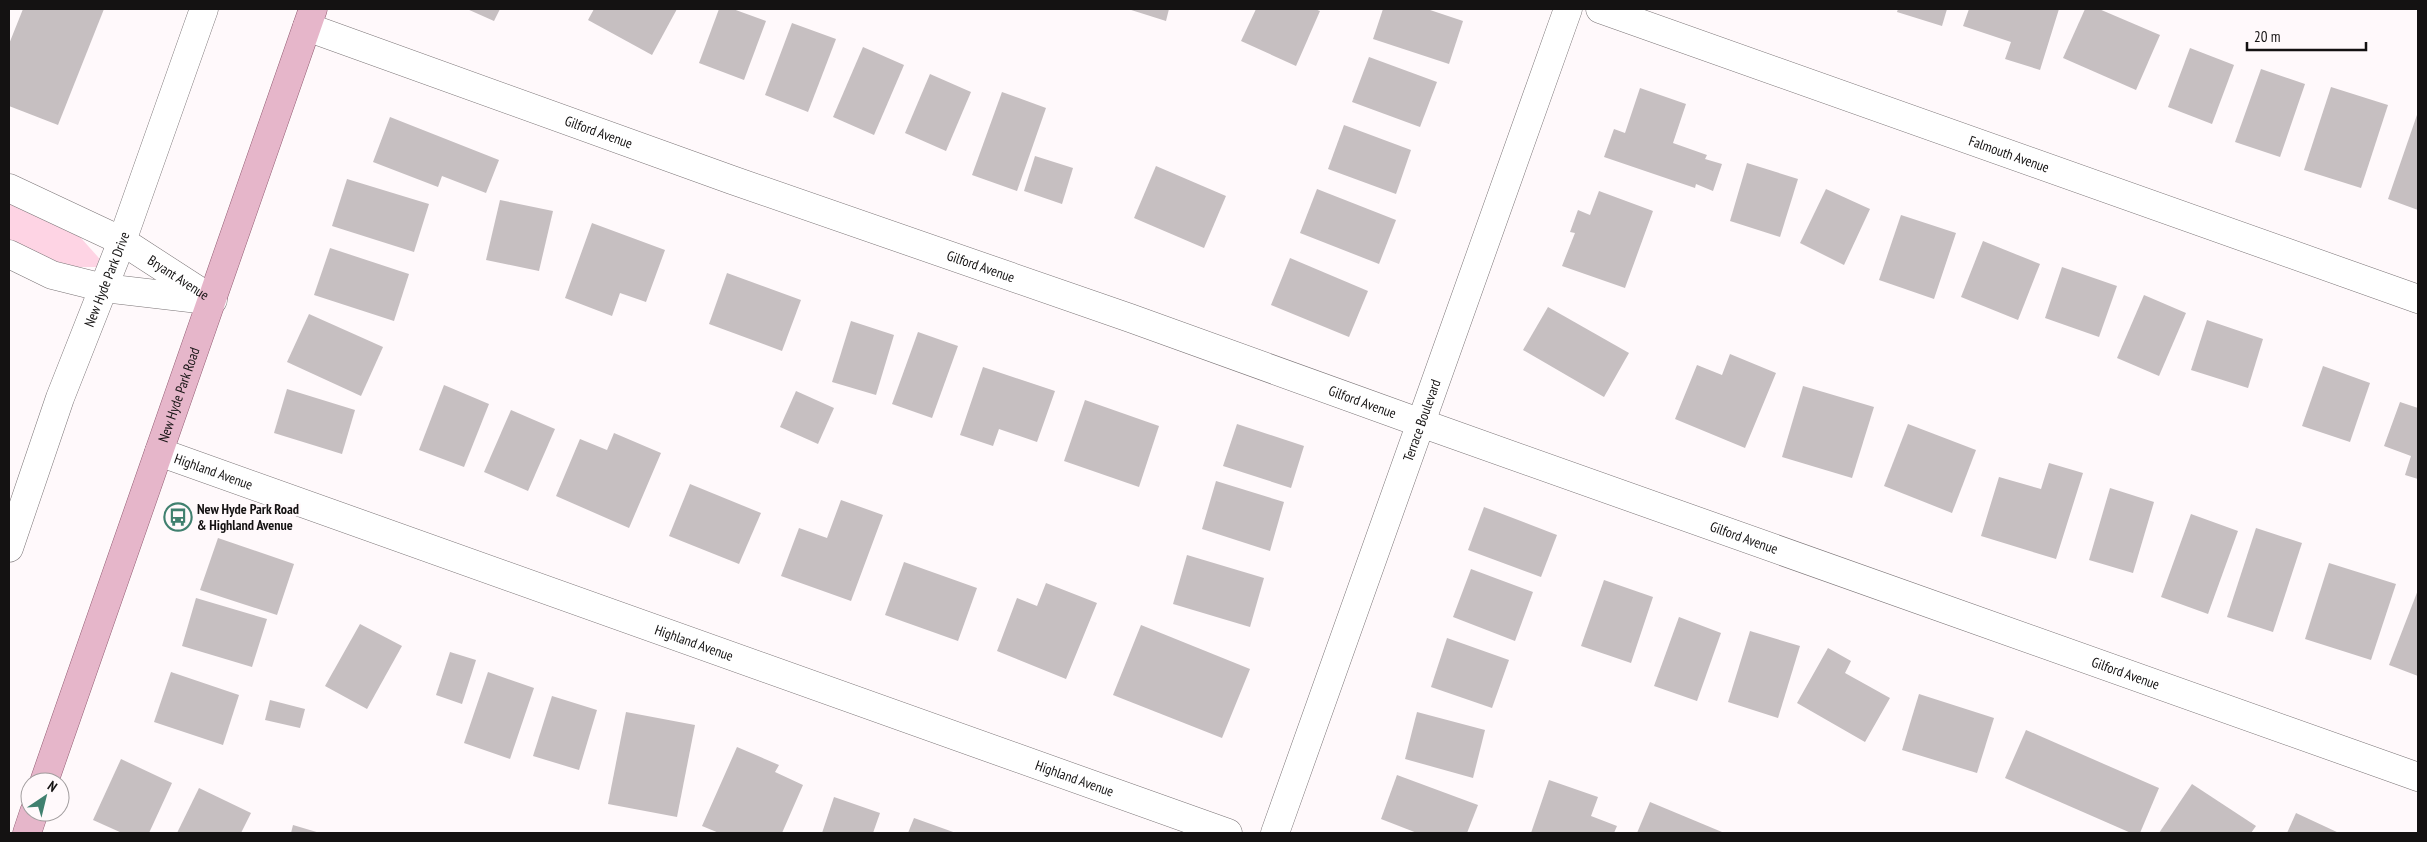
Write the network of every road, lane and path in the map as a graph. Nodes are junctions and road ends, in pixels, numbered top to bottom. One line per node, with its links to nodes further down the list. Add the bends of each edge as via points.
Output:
1 (204, 9): 6 (street, New Hyde Park Drive)
2 (1568, 9): 11 (street, Terrace Boulevard)
3 (1600, 9): 9 (street, Falmouth Avenue)
4 (310, 18): 10 (main road, New Hyde Park Road); 11 (street, Gilford Avenue, via 732,180)
5 (9, 188): 6 (street, Bryant Avenue)
6 (122, 241): 8 (street, New Hyde Park Drive); 10 (street, Bryant Avenue)
7 (9, 254): 8 (street, Bryant Avenue, via 52,275)
8 (104, 288): 10 (street, Bryant Avenue); 13 (street, New Hyde Park Drive, via 60,398)
9 (2418, 299)
10 (213, 300): 12 (main road, New Hyde Park Road)
11 (1421, 423): 15 (street, Gilford Avenue); 17 (street, Terrace Boulevard)
12 (159, 452): 14 (main road, New Hyde Park Road); 16 (street, Highland Avenue)
13 (9, 548)
14 (47, 772)
15 (2418, 777)
16 (1228, 833)
17 (1275, 833)

